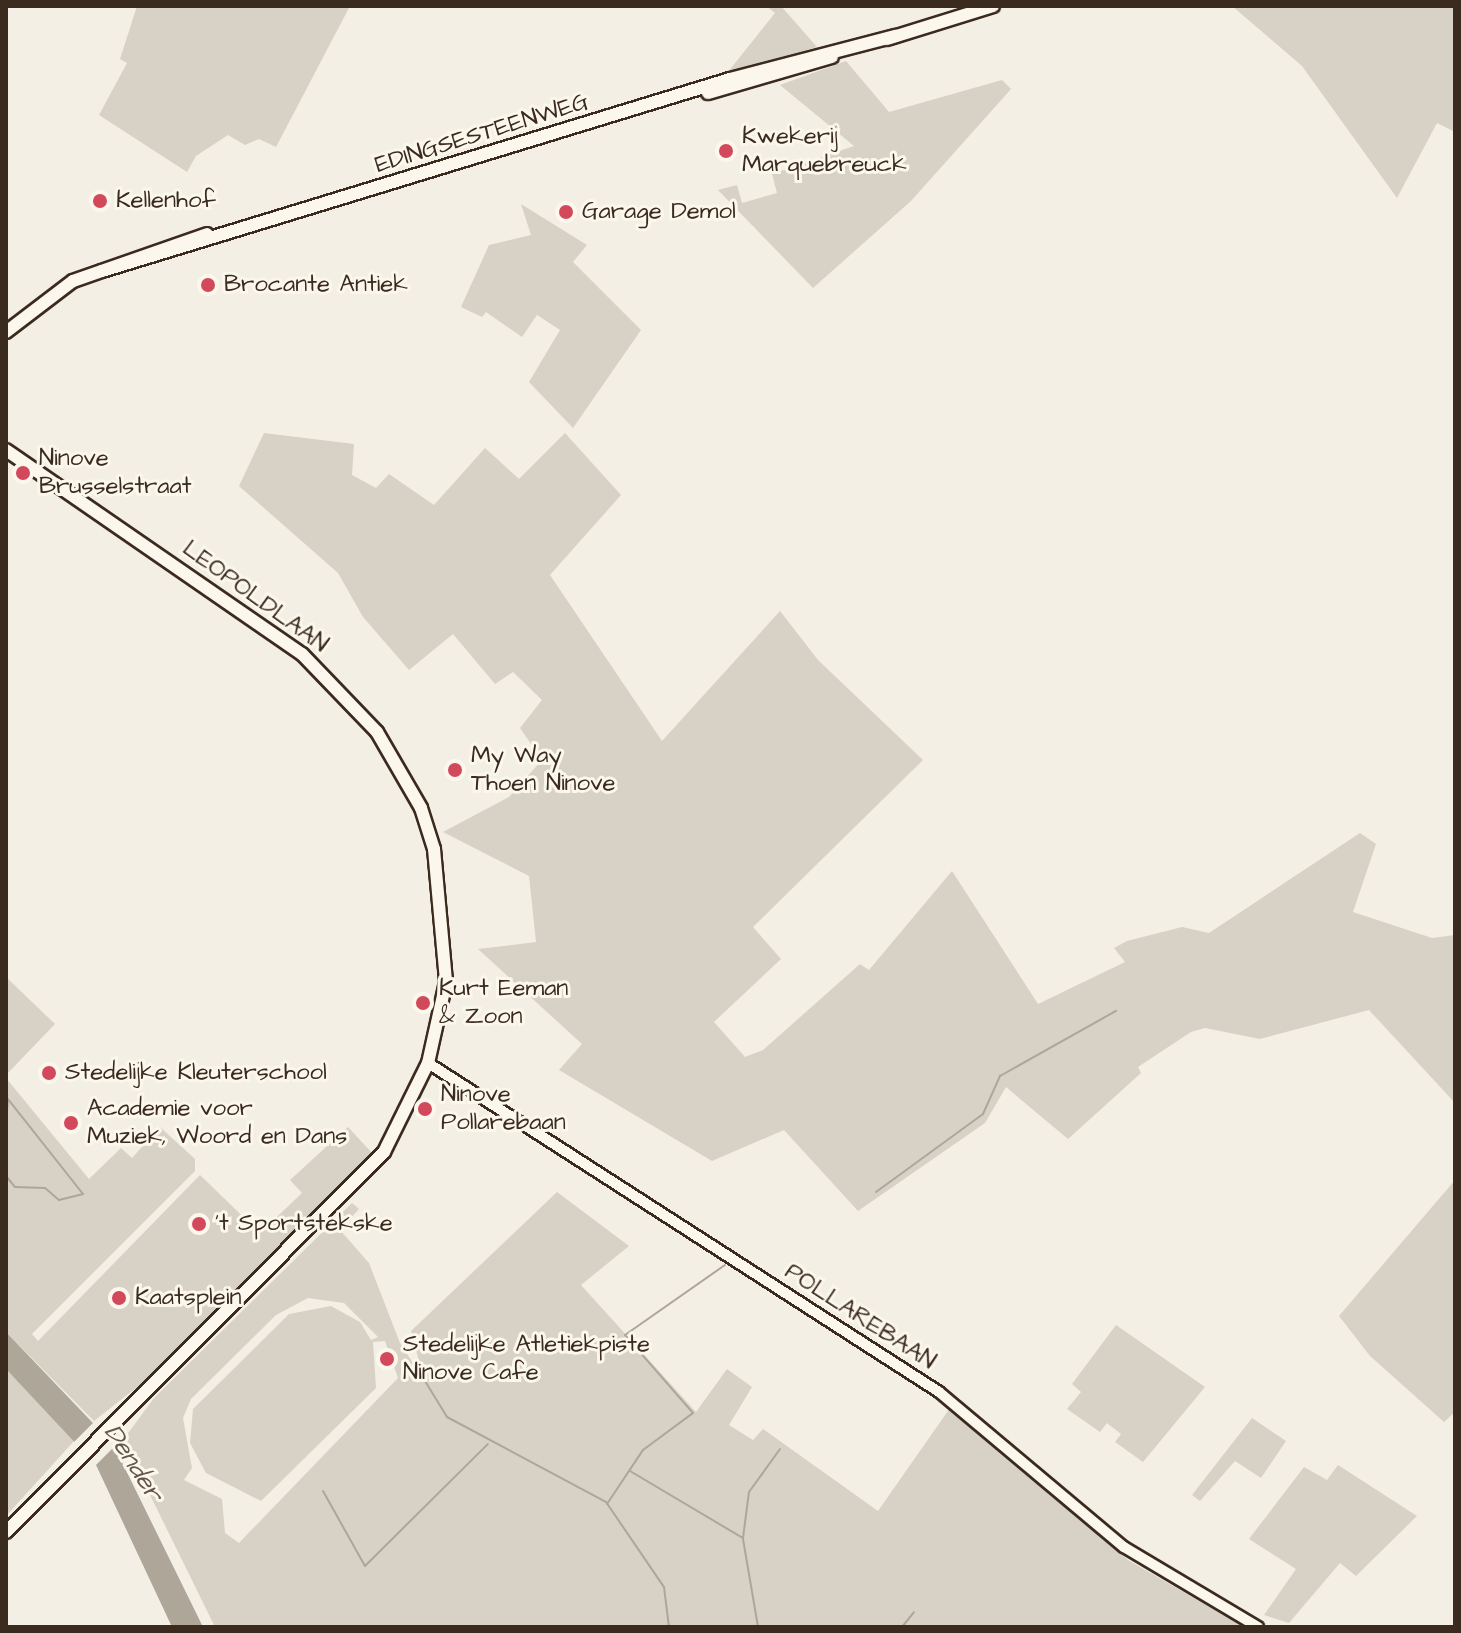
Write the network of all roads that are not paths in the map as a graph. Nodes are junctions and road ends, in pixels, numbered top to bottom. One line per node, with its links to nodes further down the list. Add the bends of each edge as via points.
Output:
1 (993, 6): 2 (main road, EDINGSESTEENWEG, via 102,271 45,297)
2 (6, 332)
3 (6, 450): 4 (main road, LEOPOLDLAAN, via 302,654 377,732 421,808 446,918 446,982)
4 (428, 1063): 5 (main road, LEOPOLDLAAN, via 407,1116 367,1172); 6 (street, POLLAREBAAN, via 939,1392 1124,1547)
5 (6, 1532)
6 (1256, 1626)

